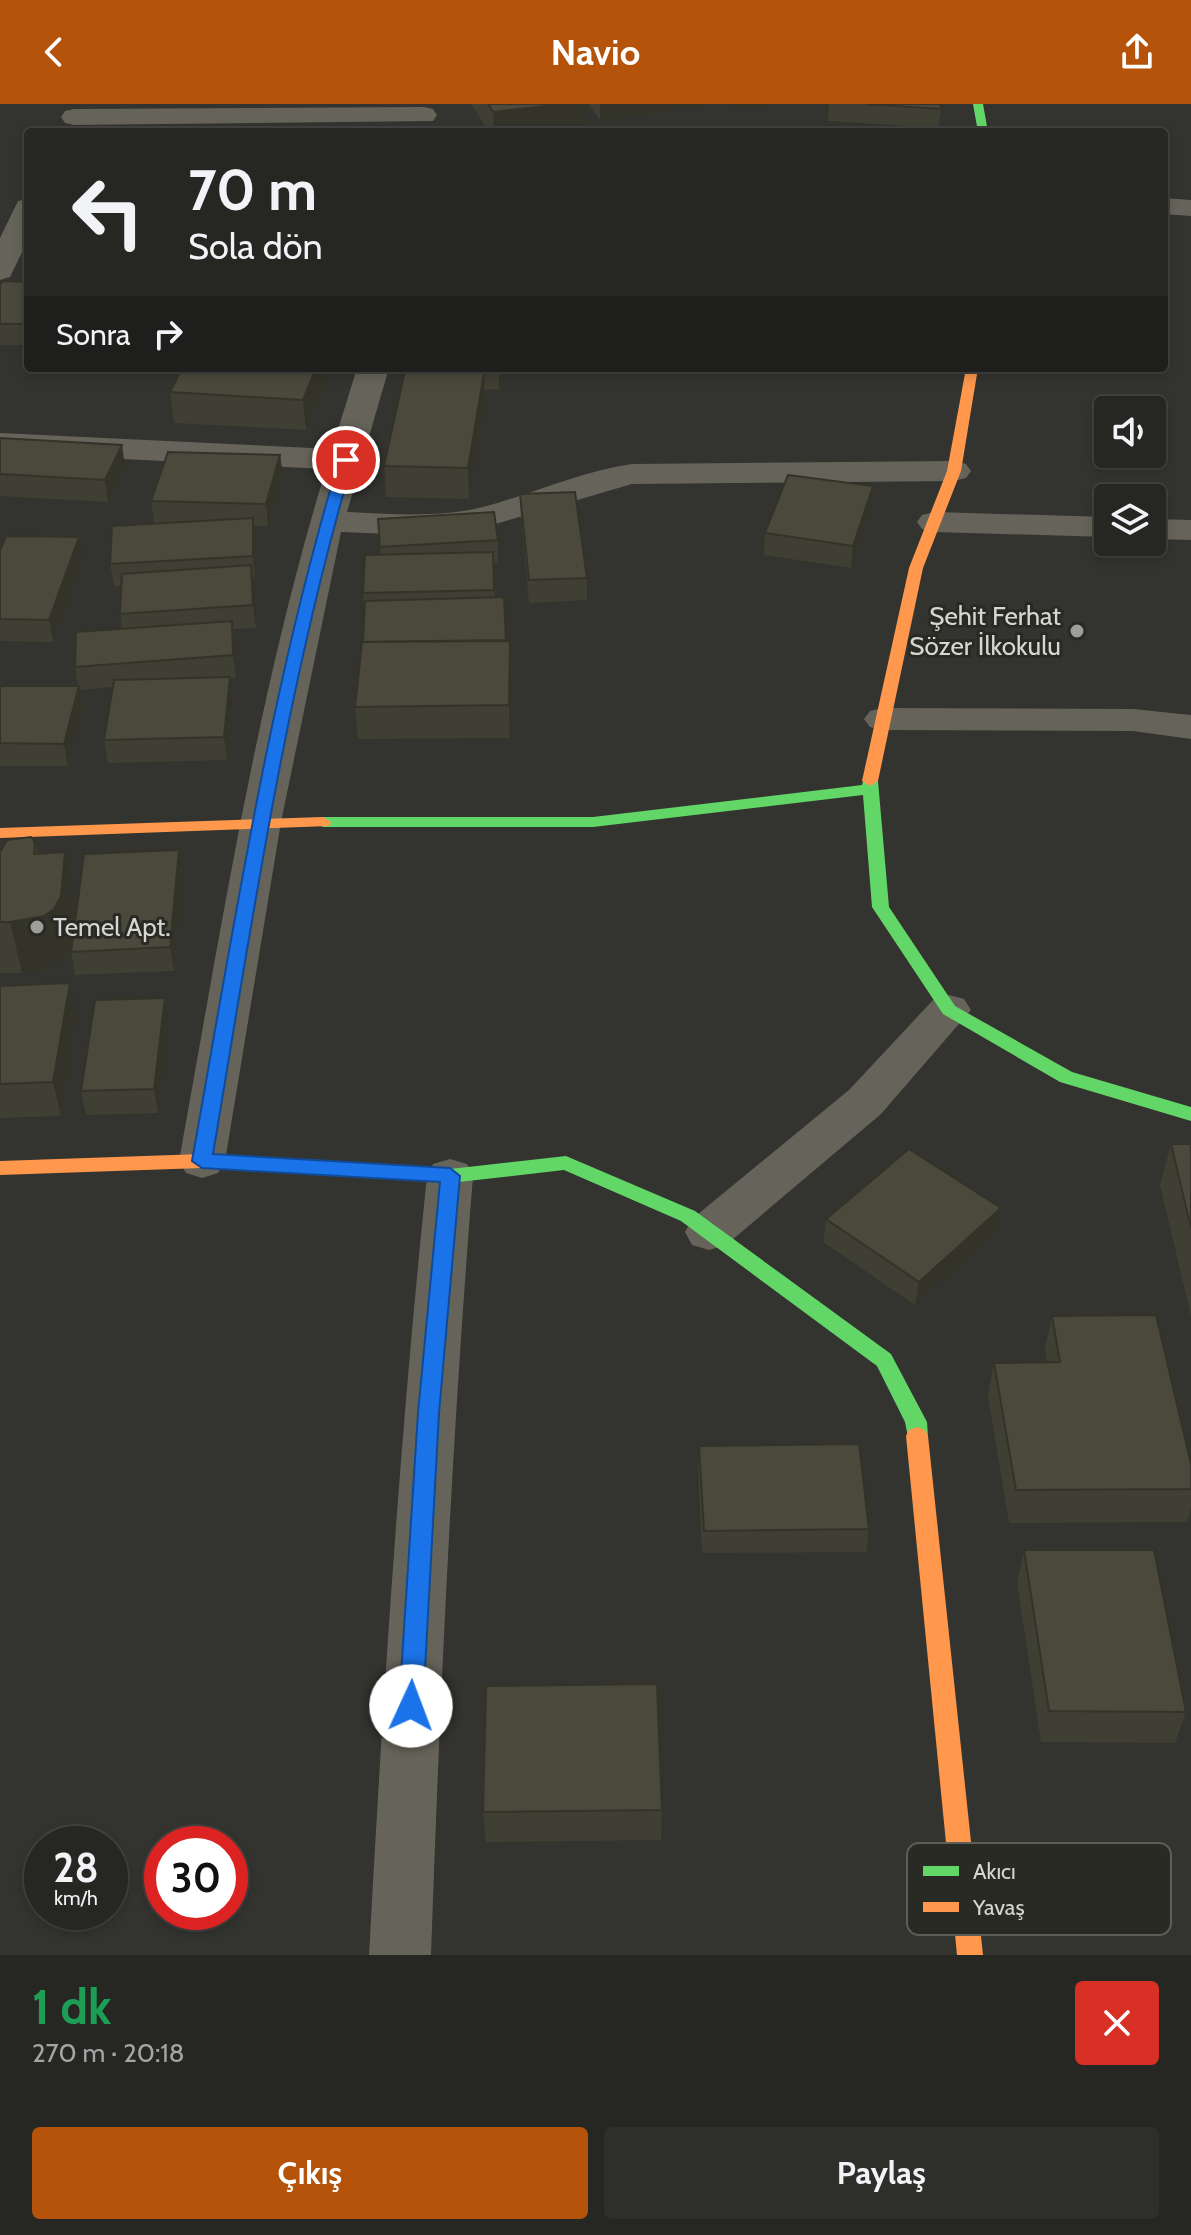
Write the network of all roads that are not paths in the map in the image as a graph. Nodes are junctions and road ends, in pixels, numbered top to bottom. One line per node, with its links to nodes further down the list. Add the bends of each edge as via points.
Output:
1 (978, 104): 4 (street)
2 (424, 117): 3 (street)
3 (73, 118)
4 (982, 128)
5 (1168, 206): 6 (street)
6 (1191, 208)
7 (24, 221): 8 (street)
8 (5, 285)
9 (372, 372): 12 (street)
10 (971, 372): 13 (street)
11 (0, 443): 12 (street)
12 (346, 460): 14 (street)
13 (954, 471): 14 (street, via 632,474 485,517 416,525); 15 (street)
14 (328, 521): 22 (street)
15 (934, 522): 16 (street); 19 (street, via 916,568)
16 (1094, 527)
17 (1166, 529): 18 (street)
18 (1191, 530)
19 (883, 719): 20 (street, via 1133,720); 21 (street)
20 (1191, 728)
21 (868, 789): 22 (street, via 593,822); 24 (street, via 881,907)
22 (261, 822): 23 (street); 26 (street)
23 (0, 833)
24 (949, 1010): 25 (street, via 1066,1077); 29 (street, via 865,1102)
25 (1191, 1114)
26 (202, 1161): 27 (street); 28 (street)
27 (0, 1168)
28 (450, 1176): 29 (street, via 566,1163 688,1216); 32 (street, via 428,1413)
29 (709, 1232): 30 (street, via 884,1360 916,1422)
30 (959, 1843)
31 (968, 1935): 33 (street)
32 (400, 1955)
33 (970, 1955)

